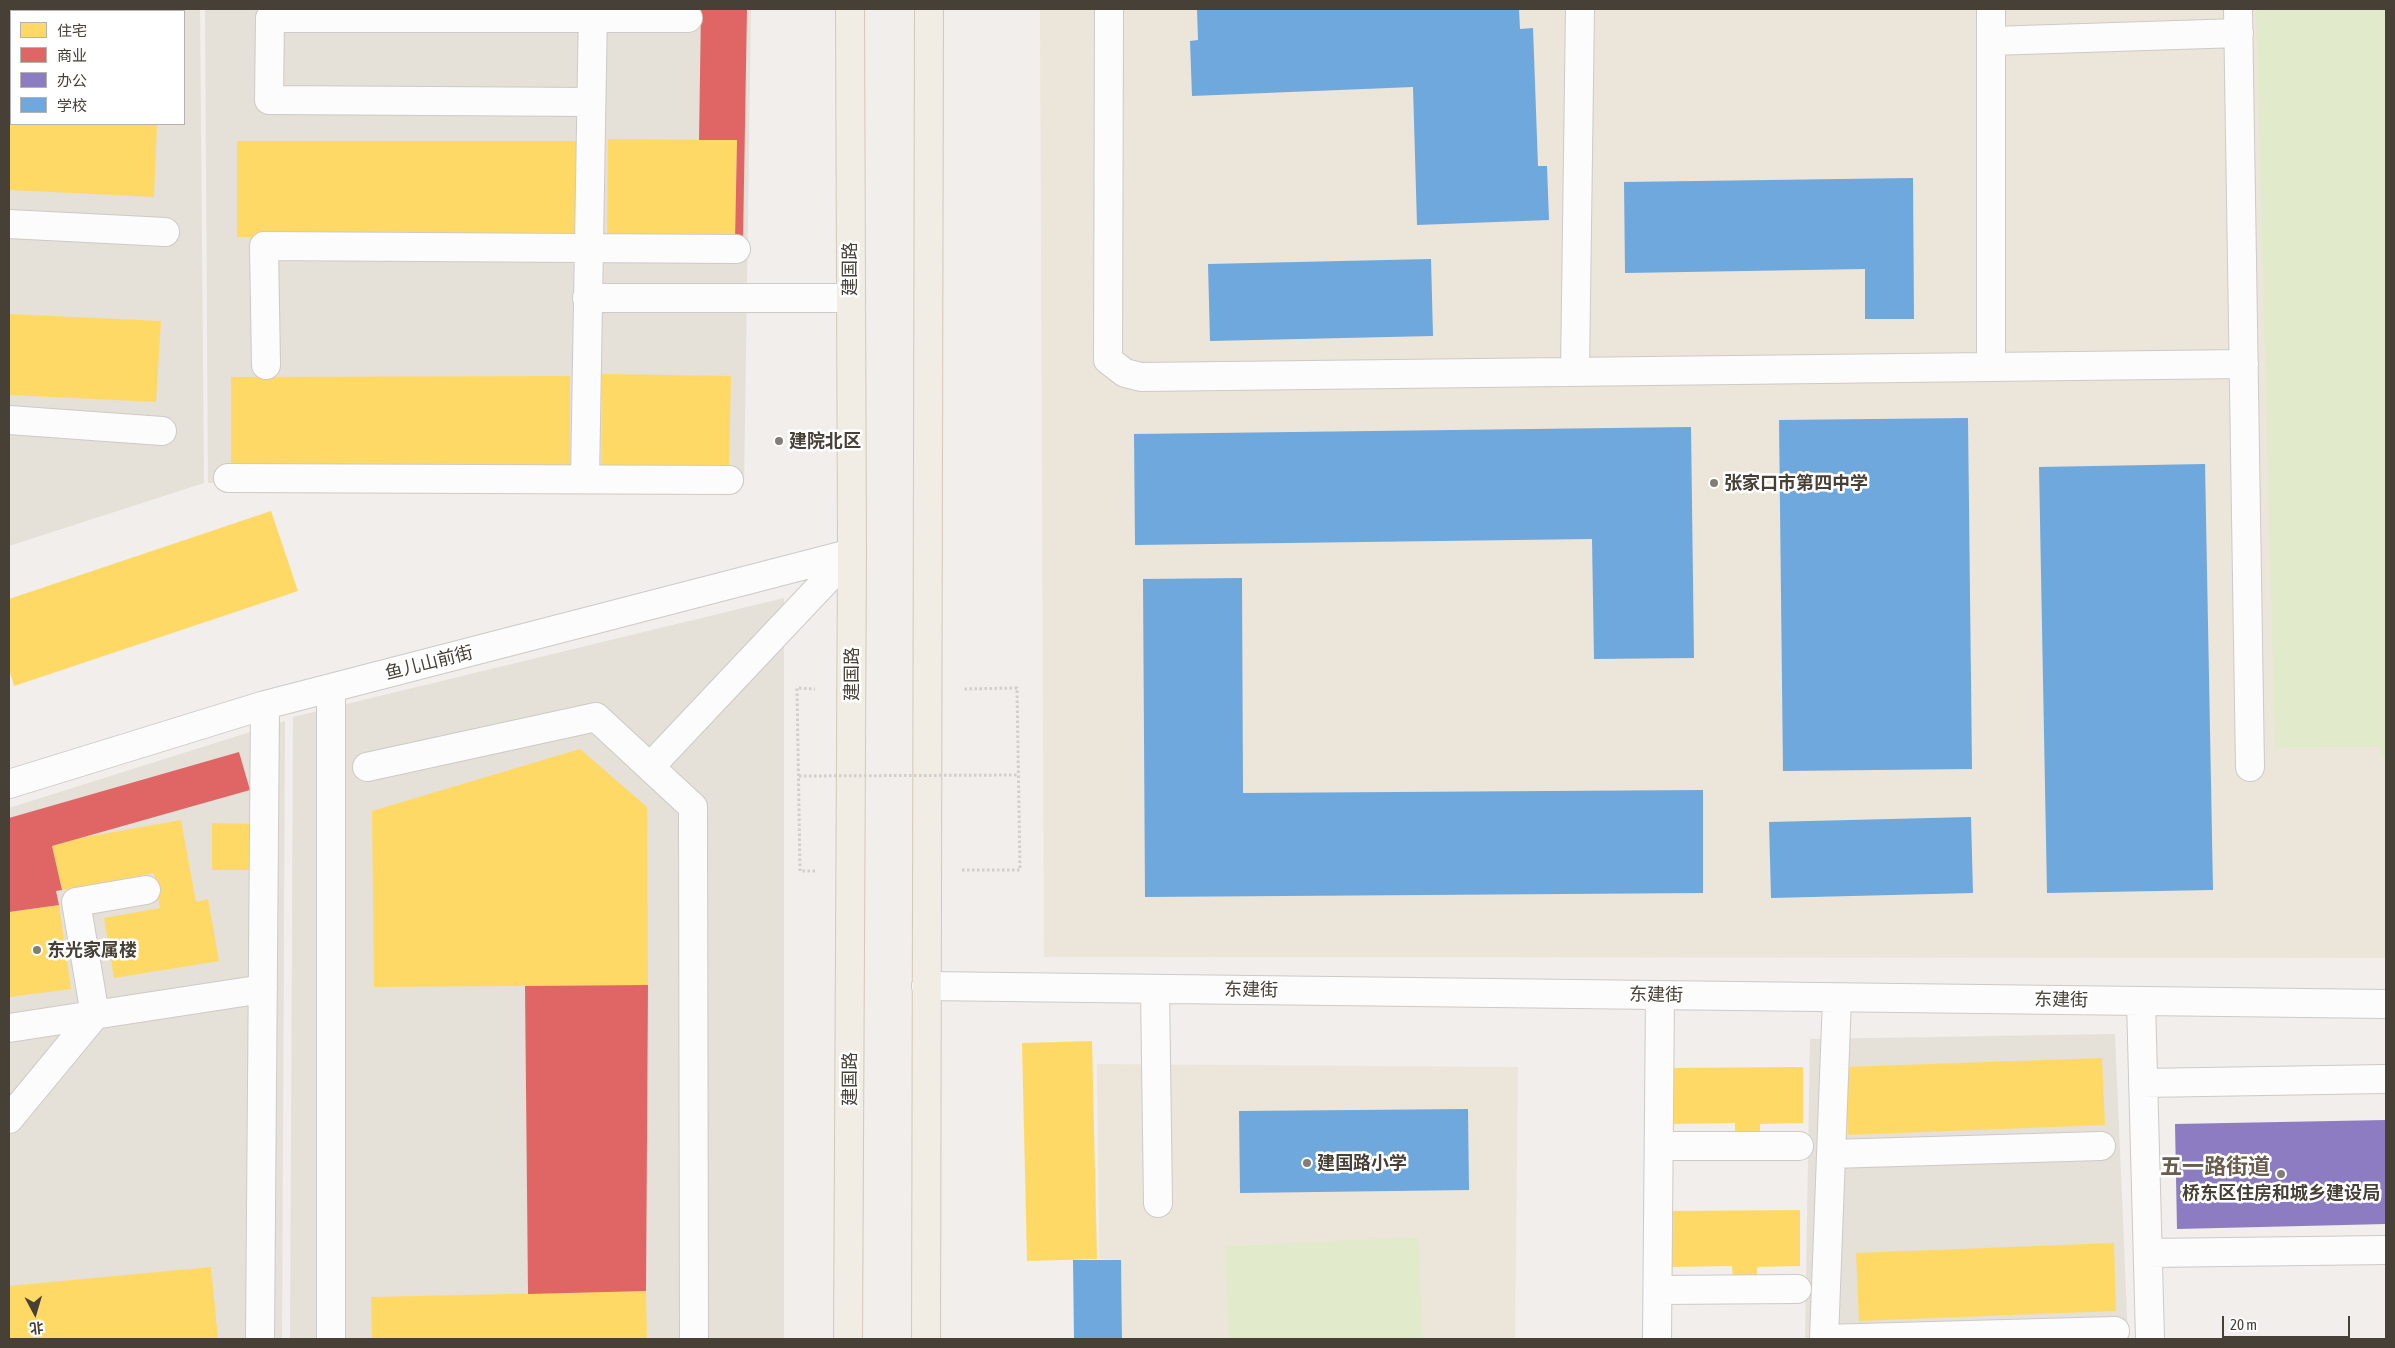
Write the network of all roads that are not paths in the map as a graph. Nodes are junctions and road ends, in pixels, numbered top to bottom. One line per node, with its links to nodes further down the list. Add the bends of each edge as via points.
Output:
1 (850, 9): 16 (main road, 建国路)
2 (929, 9): 34 (main road)
3 (1109, 9): 20 (street, via 1108,360 1125,373 1141,377)
4 (1580, 9): 20 (street)
5 (1991, 9): 9 (street)
6 (593, 13): 7 (street); 10 (street); 10 (street, via 270,18 269,100)
7 (688, 18)
8 (2238, 21): 9 (street); 17 (street)
9 (1991, 41): 19 (street)
10 (591, 102): 13 (street)
11 (9, 224): 12 (street)
12 (165, 232)
13 (589, 248): 14 (street); 15 (street); 18 (street, via 264,246)
14 (736, 250)
15 (587, 298): 16 (street); 24 (street)
16 (850, 298): 26 (main road, 建国路)
17 (2244, 364): 19 (street); 31 (street)
18 (266, 365)
19 (1991, 367): 20 (street)
20 (1575, 372)
21 (9, 420): 22 (street)
22 (162, 431)
23 (228, 478): 24 (street)
24 (585, 479): 25 (street)
25 (729, 480)
26 (852, 553): 27 (street, 鱼儿山前街); 30 (street); 59 (main road, 建国路)
27 (331, 688): 28 (street, 鱼儿山前街); 57 (street)
28 (265, 705): 32 (street, 鱼儿山前街); 35 (street)
29 (367, 767): 30 (street, via 596,717)
30 (650, 767): 58 (street, via 693,807)
31 (2250, 767)
32 (9, 784)
33 (146, 890): 41 (street, via 76,902)
34 (926, 986): 36 (street, 东建街); 60 (main road)
35 (263, 989): 41 (street); 56 (street)
36 (1155, 989): 37 (street, 东建街); 50 (street)
37 (1660, 996): 38 (street, 东建街); 46 (street)
38 (1837, 998): 39 (street, 东建街); 49 (street)
39 (2141, 1001): 40 (street, 东建街); 44 (street)
40 (2386, 1004)
41 (95, 1015): 42 (street); 45 (street)
42 (9, 1028)
43 (2386, 1079): 44 (street)
44 (2143, 1083): 52 (street)
45 (9, 1119)
46 (1659, 1146): 47 (street); 54 (street)
47 (1799, 1146)
48 (2101, 1146): 49 (street)
49 (1831, 1154): 55 (street, via 1824,1339)
50 (1158, 1203)
51 (2386, 1250): 52 (street)
52 (2148, 1253): 62 (street)
53 (1798, 1289): 54 (street)
54 (1658, 1290): 61 (street)
55 (2115, 1331)
56 (260, 1339)
57 (331, 1339)
58 (694, 1339)
59 (848, 1339)
60 (926, 1339)
61 (1657, 1339)
62 (2150, 1339)

